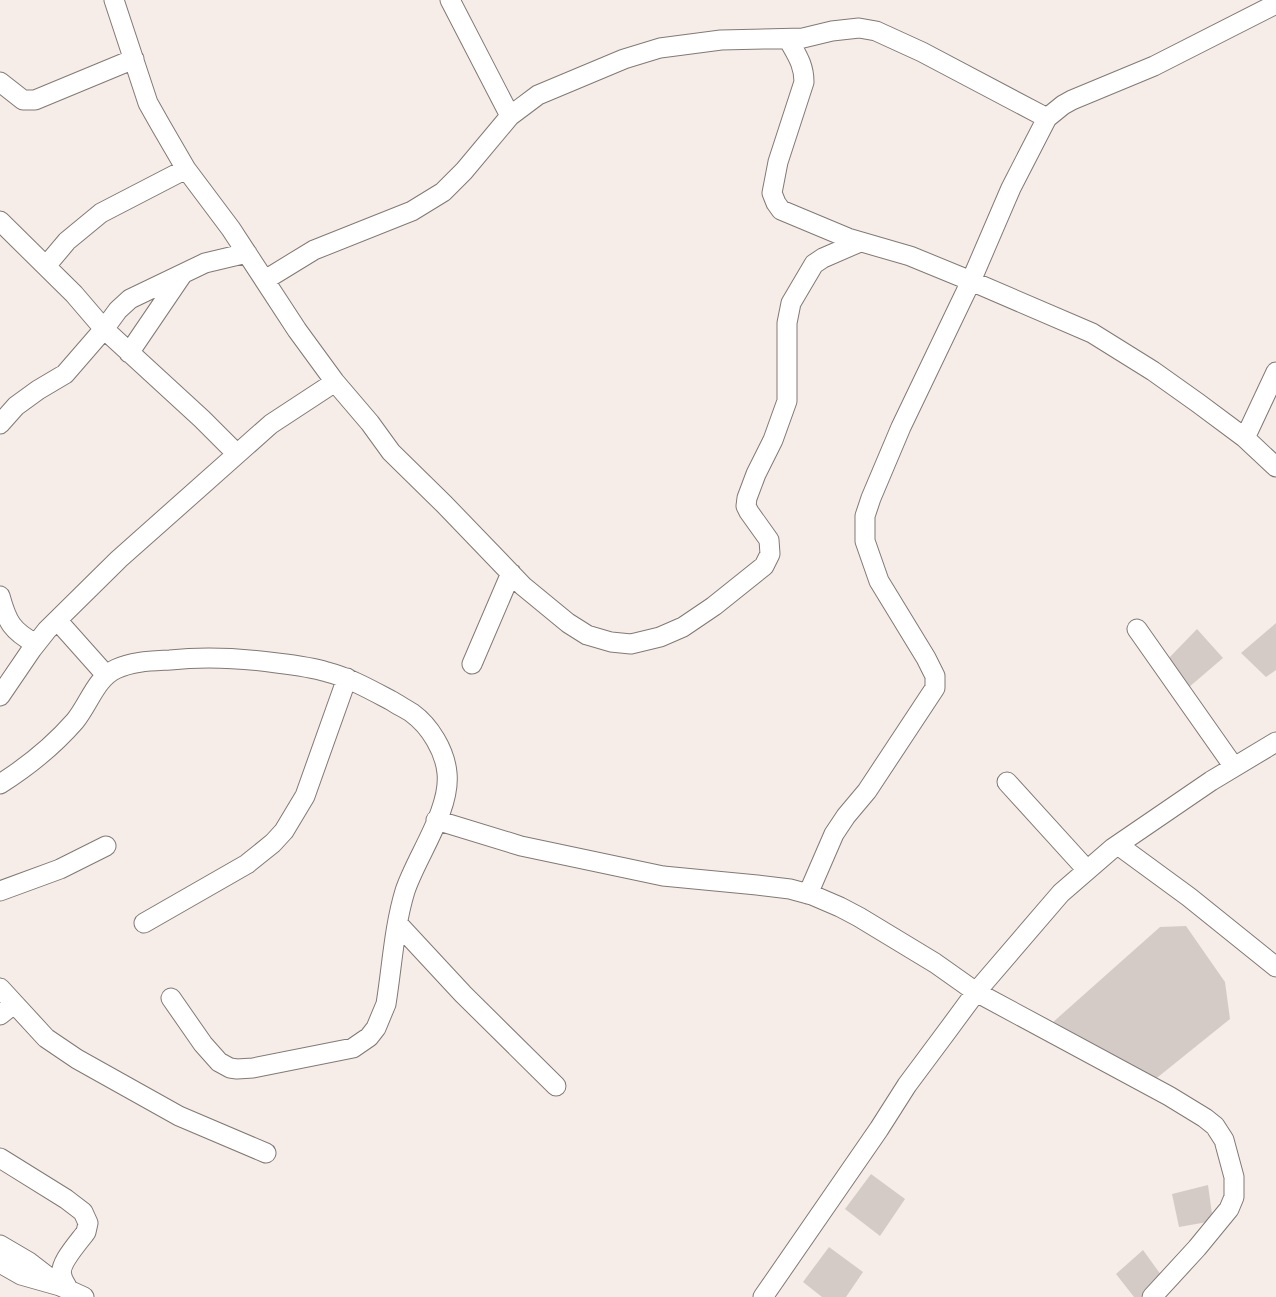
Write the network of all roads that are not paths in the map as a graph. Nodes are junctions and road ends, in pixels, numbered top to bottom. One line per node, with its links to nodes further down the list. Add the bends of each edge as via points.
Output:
1 (114, 0): 5 (street)
2 (450, 0): 7 (street)
3 (1276, 4): 8 (street, via 1154,66 1072,100)
4 (788, 39): 7 (street, via 721,40 660,48 624,58 538,96); 8 (street, via 859,28 876,31 931,56); 11 (street, via 802,63 804,82 778,162 772,193 781,210)
5 (134, 58): 6 (street, via 35,100 23,100); 9 (street, via 148,103)
6 (0, 82)
7 (510, 116): 15 (street, via 443,192 412,211 314,250)
8 (1047, 118): 16 (street, via 1011,188)
9 (186, 169): 12 (street); 13 (street, via 101,213 66,241)
10 (0, 221): 13 (street)
11 (860, 242): 16 (street, via 910,256); 25 (street, via 814,264 791,303 787,323 787,401 746,506 769,540 770,554 764,566 683,627 631,644 587,635 568,624)
12 (247, 253): 14 (street, via 205,263); 15 (street)
13 (46, 266): 17 (street)
14 (183, 274): 17 (street, via 130,299); 18 (street)
15 (265, 280): 20 (street)
16 (971, 280): 22 (street, via 1092,333 1153,371); 43 (street, via 901,427 866,516 865,540 878,581 926,658 935,676 935,688 867,791 834,834)
17 (104, 330): 18 (street); 21 (street, via 65,374 16,406)
18 (129, 352): 23 (street)
19 (1276, 372): 22 (street)
20 (336, 382): 23 (street, via 271,424); 25 (street, via 391,452)
21 (0, 424)
22 (1245, 438): 24 (street)
23 (236, 453): 27 (street)
24 (1276, 467)
25 (511, 573): 30 (street)
26 (0, 596): 29 (street, via 9,622 19,634)
27 (57, 620): 29 (street); 31 (street)
28 (1137, 629): 35 (street)
29 (36, 644): 33 (street)
30 (472, 664)
31 (106, 675): 32 (street, via 133,663 192,658 245,659 303,666); 37 (street, via 76,720 19,772)
32 (346, 678): 38 (street, via 413,714 437,743 447,775 446,792); 44 (street, via 305,796 284,831 247,864)
33 (0, 696)
34 (1276, 742): 35 (street)
35 (1234, 767): 39 (street)
36 (1007, 782): 41 (street)
37 (0, 784)
38 (436, 820): 43 (street, via 521,846 663,876 790,889); 45 (street, via 405,890)
39 (1118, 845): 41 (street); 46 (street)
40 (106, 846): 42 (street, via 60,869)
41 (1087, 870): 48 (street, via 1061,893)
42 (0, 890)
43 (808, 894): 48 (street, via 859,917)
44 (144, 923)
45 (398, 924): 49 (street, via 386,1004 376,1028 353,1048 254,1068 230,1068 219,1062 203,1044); 51 (street)
46 (1276, 967)
47 (0, 988): 50 (street)
48 (976, 992): 57 (street, via 907,1085); 58 (street, via 1169,1096 1205,1118 1220,1132 1234,1177 1234,1197 1229,1209)
49 (171, 998)
50 (7, 1010): 52 (street, via 77,1059 179,1116)
51 (556, 1086)
52 (266, 1153)
53 (0, 1158): 56 (street, via 66,1199 87,1218 86,1232 63,1262 62,1277)
54 (0, 1245): 56 (street)
55 (0, 1263): 56 (street, via 21,1275)
56 (71, 1291)
57 (764, 1297)
58 (1152, 1297)

